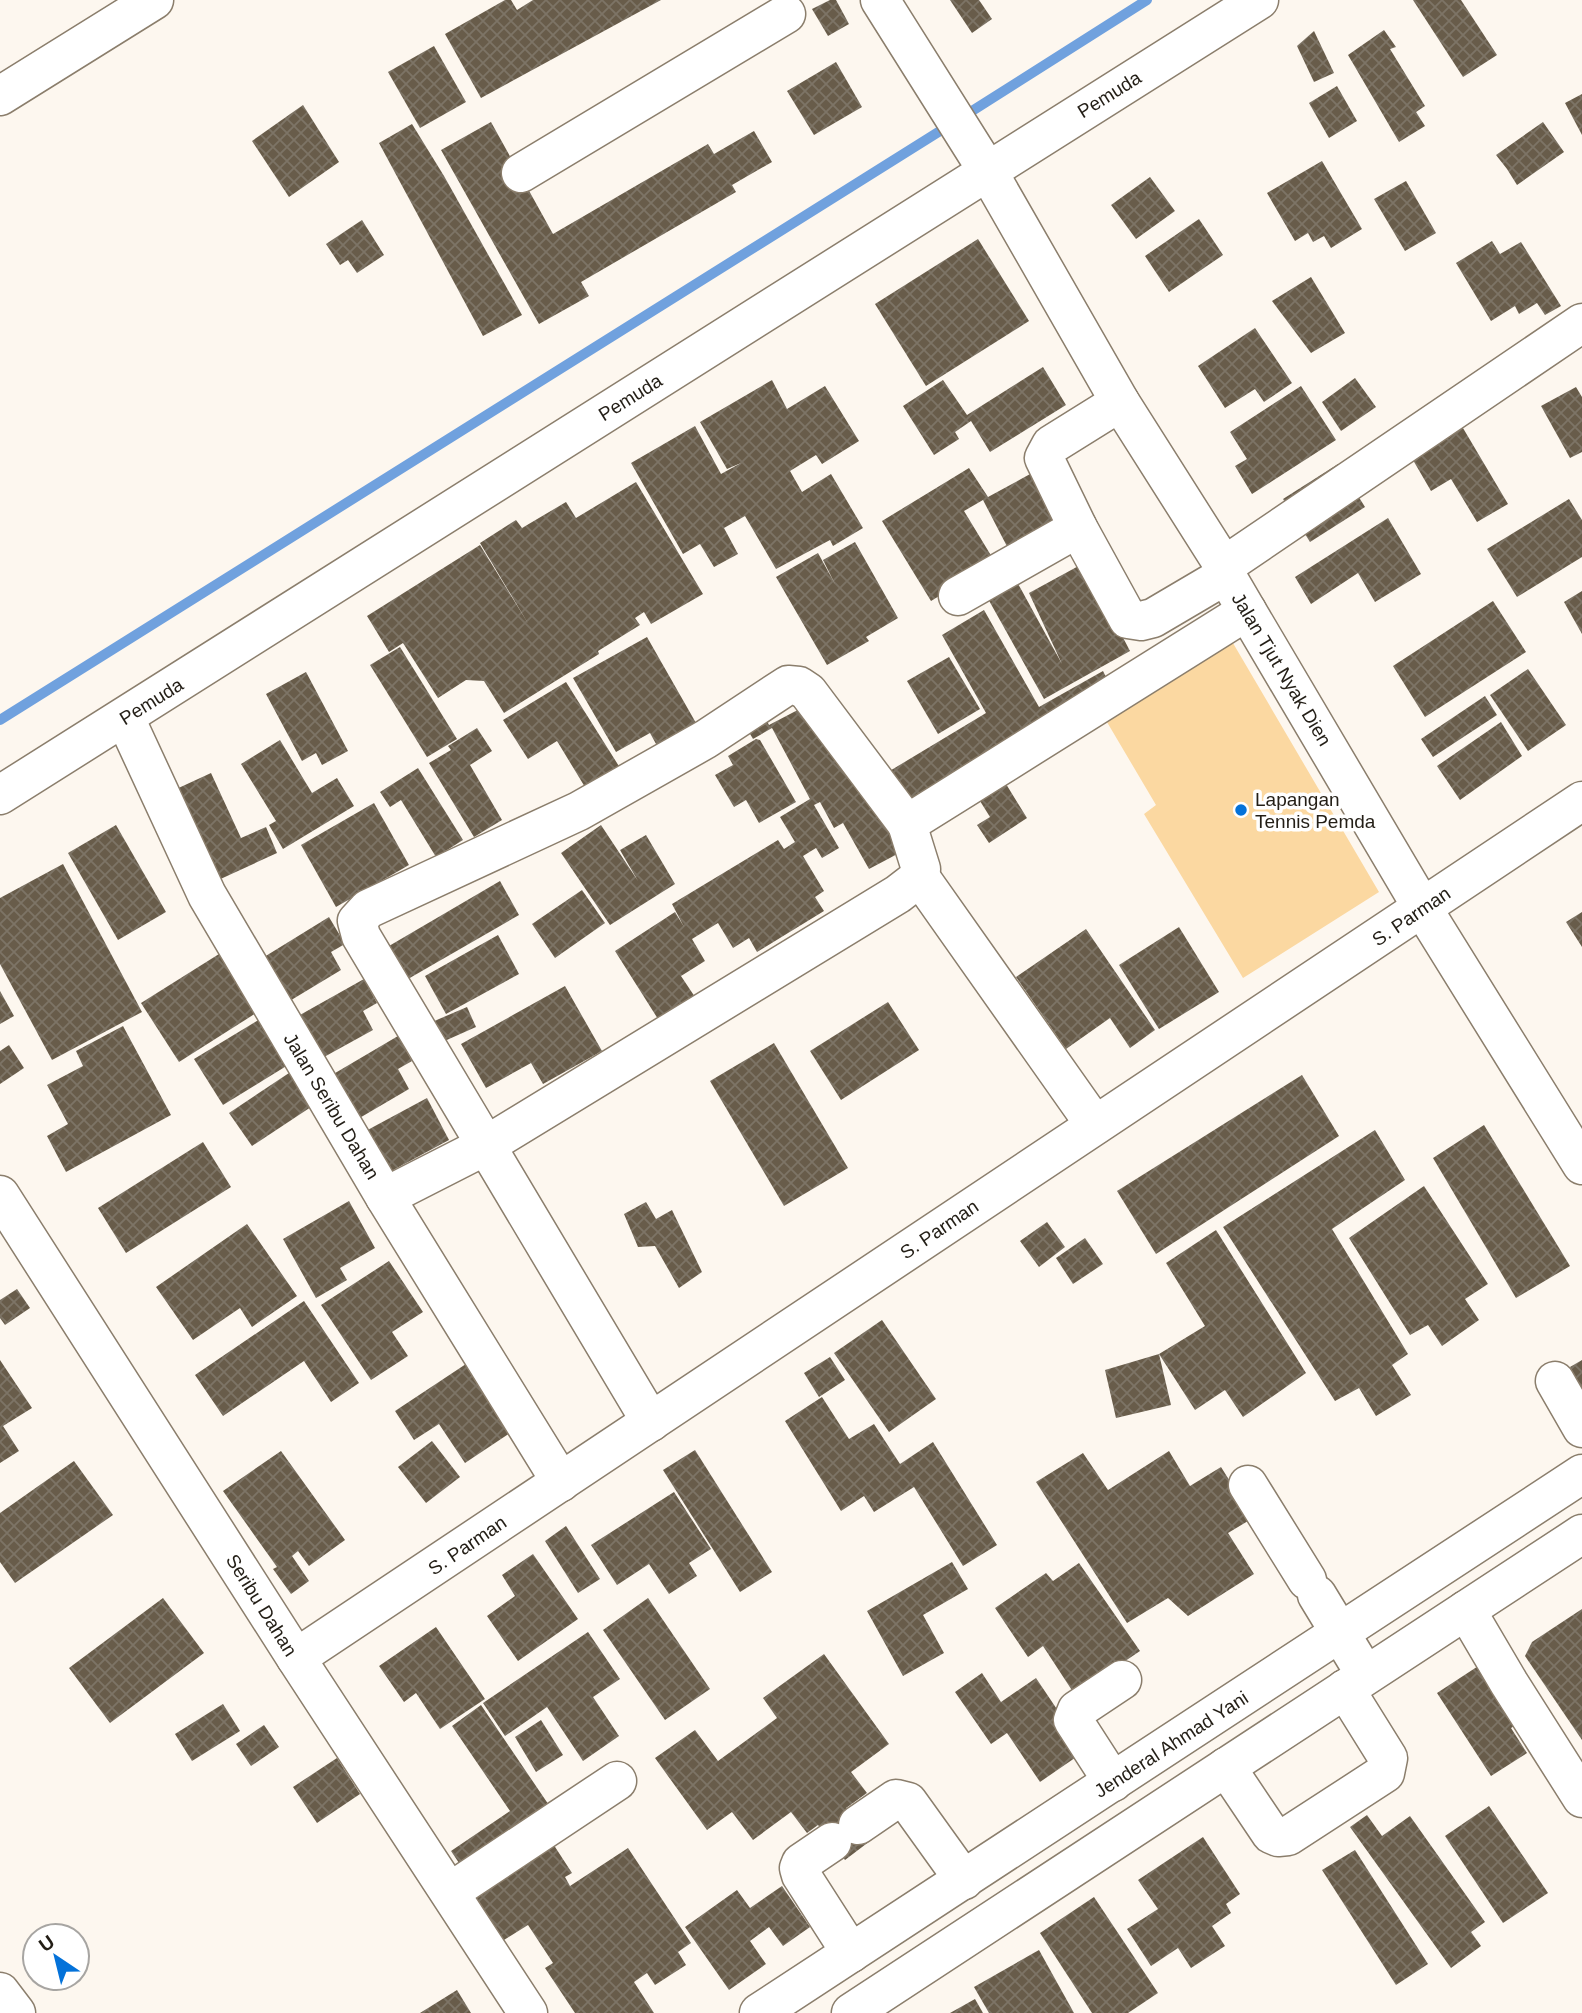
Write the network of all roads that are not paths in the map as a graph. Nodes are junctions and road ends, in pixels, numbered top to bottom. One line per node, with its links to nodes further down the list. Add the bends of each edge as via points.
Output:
1 (154, 0): 5 (main road)
2 (880, 0): 6 (main road, Jalan Tjut Nyak Dien)
3 (1259, 0): 6 (main road, Pemuda)
4 (801, 5): 7 (main road)
5 (0, 96)
6 (987, 170): 9 (main road, Jalan Tjut Nyak Dien); 14 (main road, Pemuda)
7 (522, 173)
8 (1582, 323): 11 (main road)
9 (1120, 402): 10 (main road, via 1051,445 1045,458); 11 (main road, Jalan Tjut Nyak Dien)
10 (1078, 528): 11 (main road, via 1128,619 1153,618); 12 (main road)
11 (1225, 571): 13 (main road, Jalan Tjut Nyak Dien)
12 (958, 596)
13 (1247, 611): 17 (main road); 19 (main road, Jalan Tjut Nyak Dien)
14 (125, 718): 15 (main road, Pemuda); 24 (main road, Jalan Seribu Dahan, via 207,895)
15 (0, 795)
16 (1582, 802): 19 (main road, S. Parman)
17 (907, 824): 18 (main road); 21 (main road, via 808,692 788,685 706,739 579,810 368,909 358,921 361,936)
18 (920, 877): 20 (main road); 21 (main road)
19 (1423, 909): 20 (main road, S. Parman); 22 (main road, Jalan Tjut Nyak Dien)
20 (1095, 1125): 26 (main road, S. Parman)
21 (485, 1146): 24 (main road); 26 (main road)
22 (1582, 1165)
23 (0, 1195): 34 (main road, Seribu Dahan)
24 (385, 1197): 29 (main road, Jalan Seribu Dahan)
25 (1555, 1381): 27 (main road)
26 (651, 1422): 29 (main road, S. Parman)
27 (1582, 1428)
28 (1582, 1474): 33 (main road, Jenderal Ahmad Yani)
29 (561, 1482): 34 (main road, S. Parman)
30 (1248, 1485): 33 (main road)
31 (1582, 1534): 32 (main road)
32 (1466, 1610): 36 (main road); 40 (main road)
33 (1340, 1633): 36 (main road); 39 (main road, Jenderal Ahmad Yani)
34 (296, 1658): 42 (main road, Seribu Dahan)
35 (1122, 1680): 39 (main road, via 1073,1714)
36 (1355, 1681): 37 (main road); 37 (main road, via 1388,1758 1385,1773 1288,1836 1278,1837)
37 (1226, 1766): 48 (main road)
38 (617, 1781): 42 (main road)
39 (1113, 1782): 41 (main road, Jenderal Ahmad Yani)
40 (1582, 1798)
41 (964, 1880): 43 (main road, Jenderal Ahmad Yani); 43 (main road, via 908,1802 897,1799 799,1868)
42 (450, 1892): 46 (main road, Seribu Dahan)
43 (851, 1953): 47 (main road, Jenderal Ahmad Yani)
44 (0, 1992): 45 (main road)
45 (16, 2013)
46 (528, 2013)
47 (759, 2013)
48 (851, 2013)

